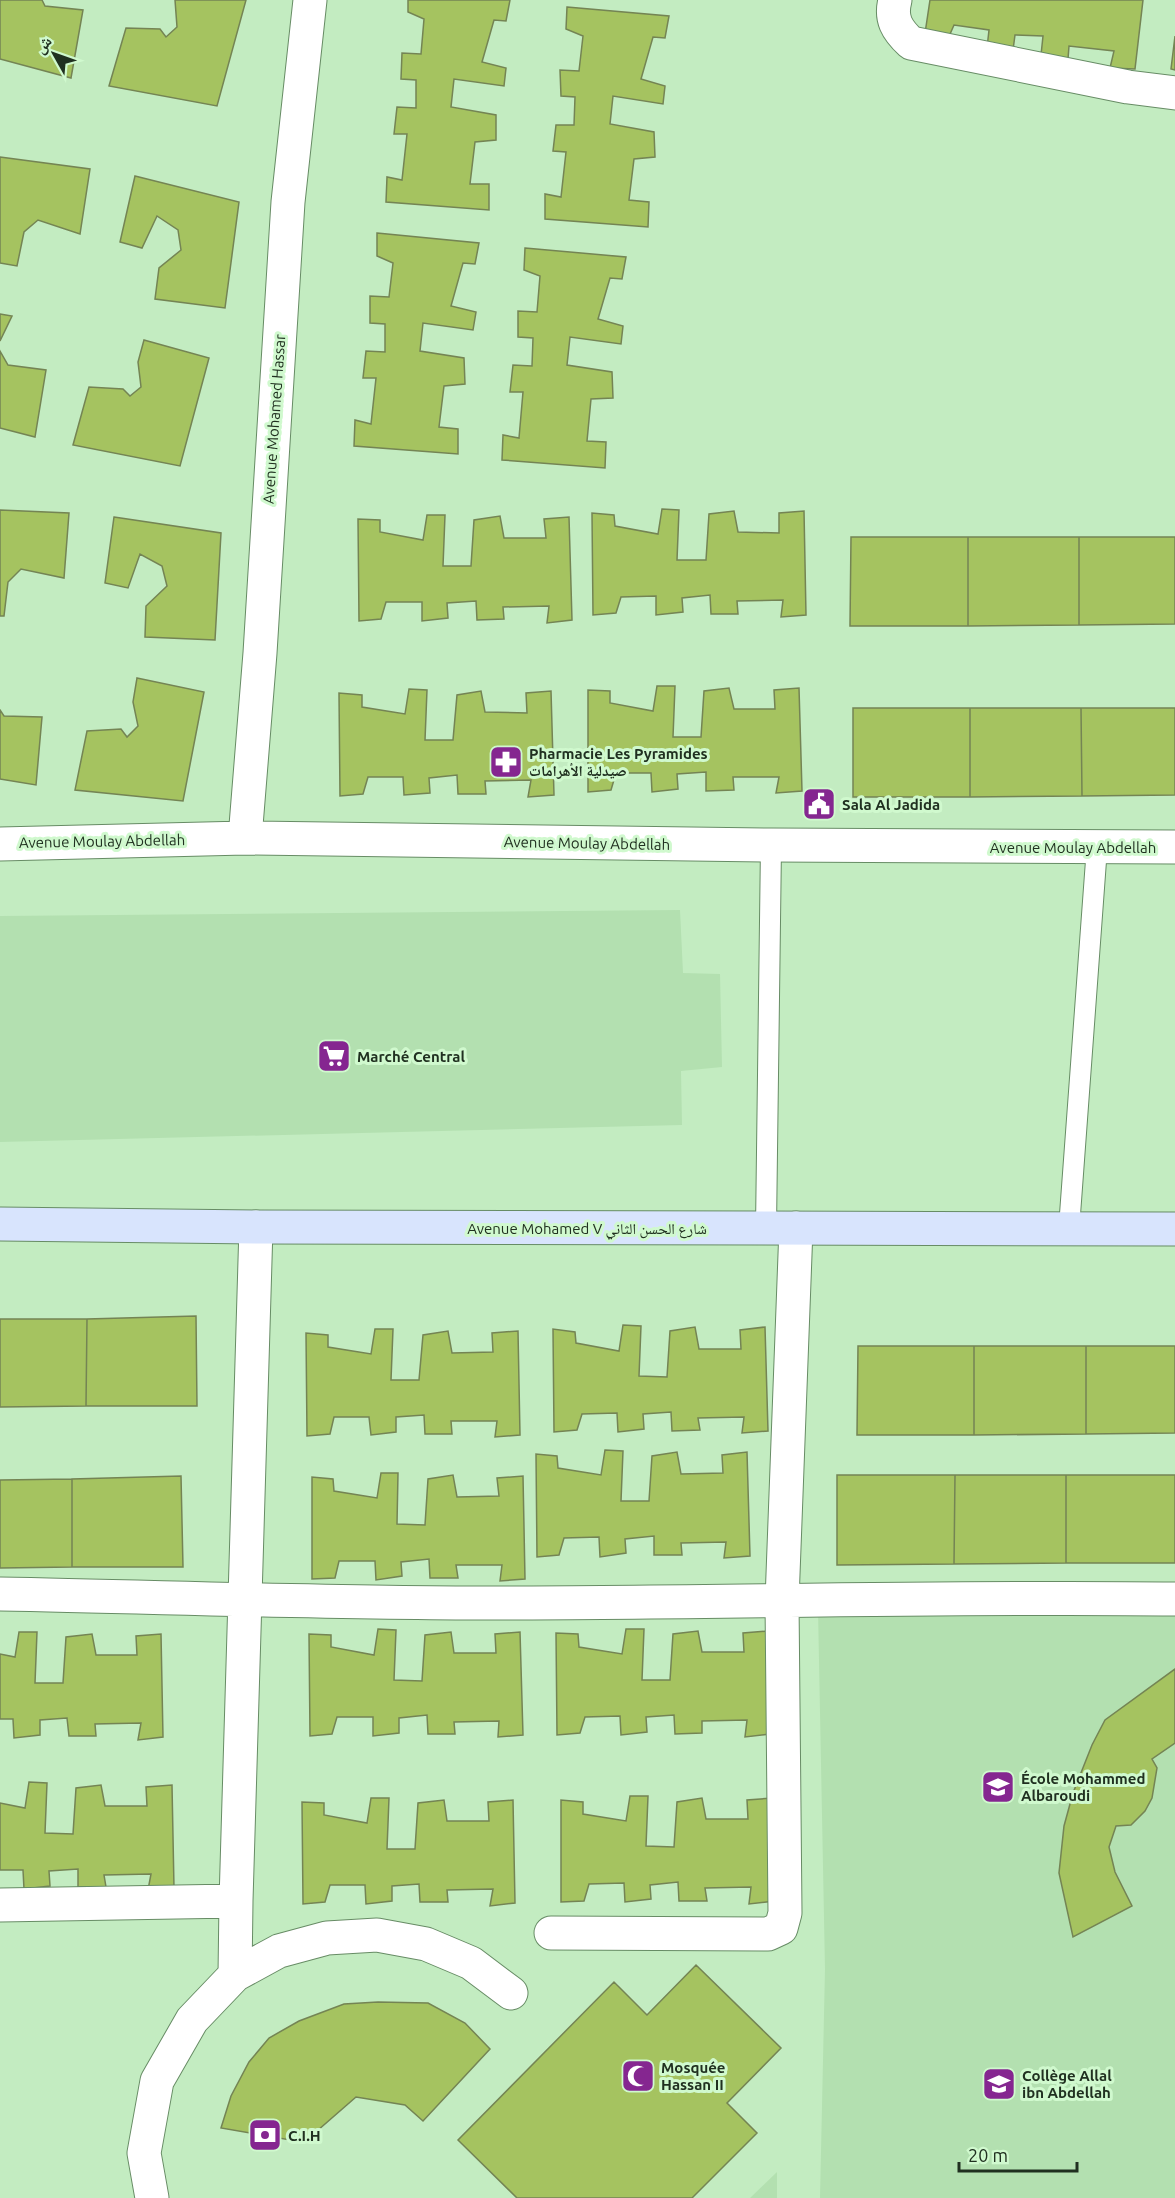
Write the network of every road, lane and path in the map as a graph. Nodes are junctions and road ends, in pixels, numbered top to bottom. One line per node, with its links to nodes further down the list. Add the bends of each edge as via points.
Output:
1 (310, 0): 4 (street, Avenue Mohamed Hassar, via 288,202)
2 (895, 0): 3 (street, via 895,25 911,43)
3 (1175, 93)
4 (245, 838): 5 (street, Avenue Moulay Abdellah); 6 (street, Avenue Moulay Abdellah)
5 (0, 844)
6 (771, 845): 7 (street, Avenue Moulay Abdellah); 11 (lane)
7 (1097, 847): 8 (street, Avenue Moulay Abdellah); 12 (lane)
8 (1175, 847)
9 (0, 1224): 10 (street, Avenue Mohamed V شارع الحسن الثاني)
10 (256, 1227): 11 (street, Avenue Mohamed V شارع الحسن الثاني); 15 (street)
11 (781, 1228): 12 (street, Avenue Mohamed V شارع الحسن الثاني); 17 (street)
12 (1069, 1228): 13 (street, Avenue Mohamed V شارع الحسن الثاني)
13 (1175, 1229)
14 (0, 1594): 15 (street)
15 (245, 1598): 17 (street, via 375,1603); 18 (street)
16 (1175, 1599): 17 (street)
17 (782, 1601): 20 (street, via 785,1913 781,1928 768,1934)
18 (236, 1901): 19 (street); 21 (street)
19 (0, 1905)
20 (551, 1934)
21 (236, 1975): 22 (street, via 289,1948 327,1938 377,1935 426,1944 471,1963); 23 (street, via 192,2020 157,2081 144,2153)
22 (511, 1993)
23 (152, 2198)

